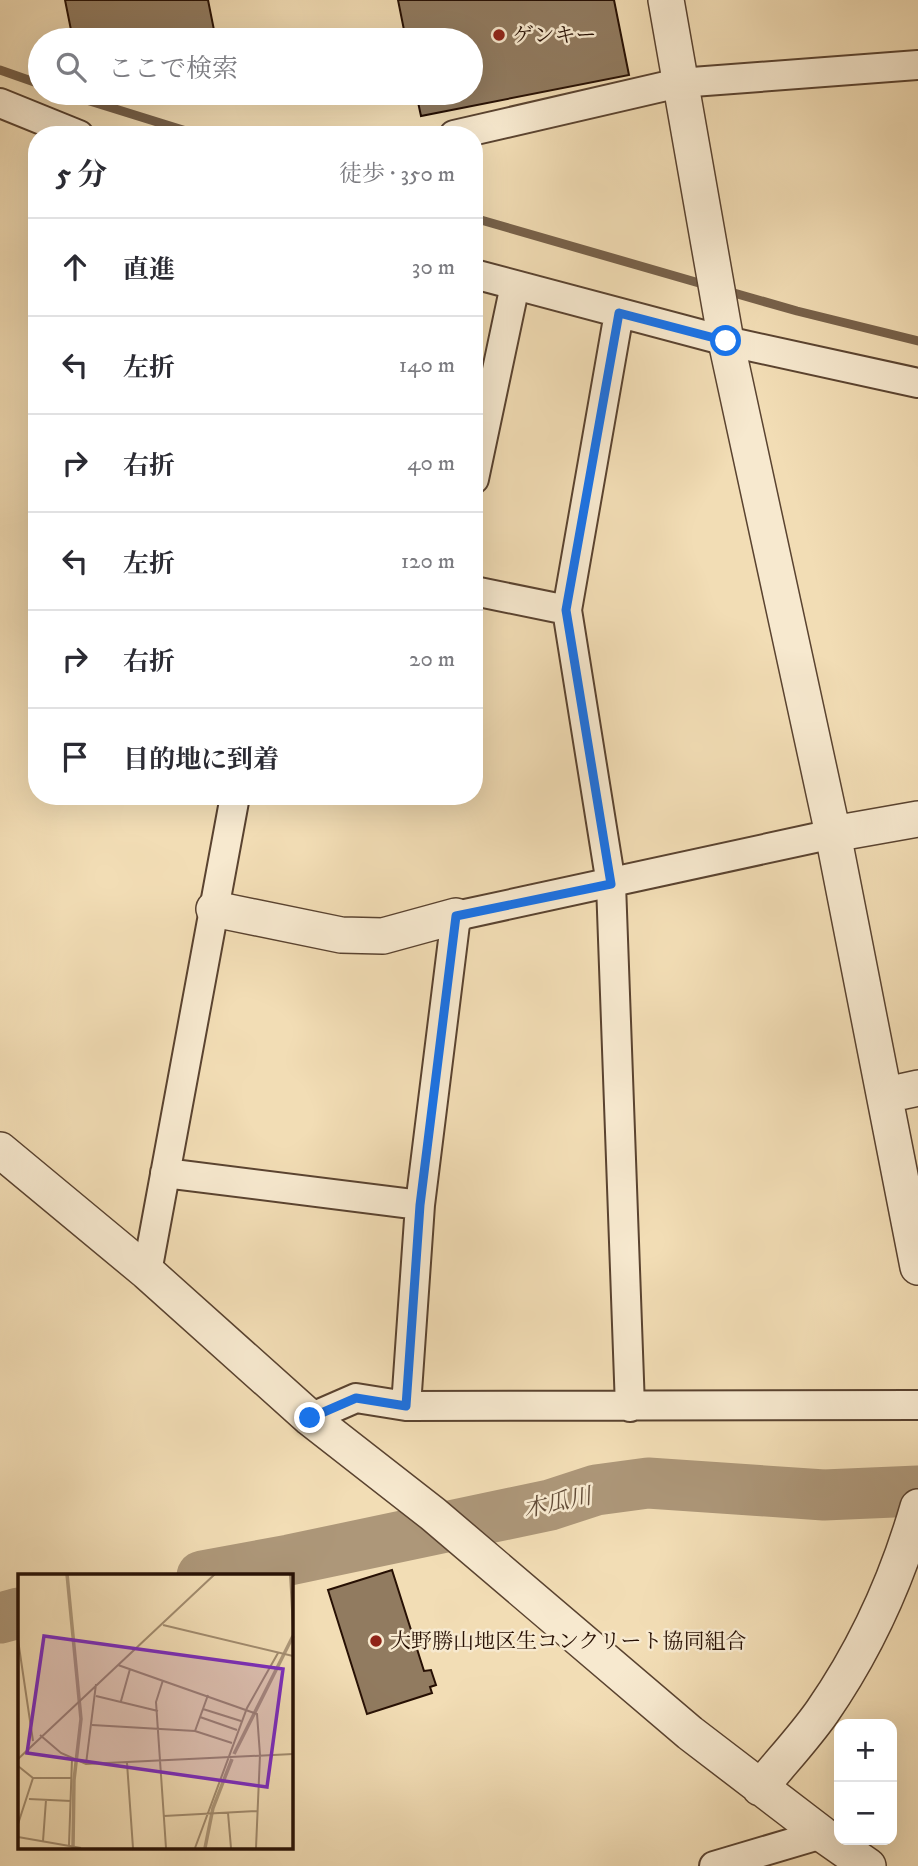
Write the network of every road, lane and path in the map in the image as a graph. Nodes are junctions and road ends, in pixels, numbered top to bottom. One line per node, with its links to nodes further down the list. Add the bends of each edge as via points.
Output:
1 (666, 0): 3 (street)
2 (918, 65): 3 (street)
3 (679, 83): 6 (street); 10 (street)
4 (0, 103): 5 (street)
5 (57, 126)
6 (483, 128)
7 (483, 276): 8 (street)
8 (515, 285): 9 (street); 12 (street)
9 (619, 313): 10 (street); 14 (street)
10 (726, 341): 11 (street); 17 (street)
11 (918, 383)
12 (483, 436)
13 (483, 593): 14 (street)
14 (566, 610): 18 (street)
15 (233, 805): 19 (street)
16 (918, 819): 17 (street)
17 (833, 834): 18 (street); 21 (street)
18 (611, 884): 20 (street); 29 (street)
19 (214, 909): 20 (street, via 341,935 383,936); 23 (street)
20 (456, 916): 24 (street)
21 (902, 1092): 25 (street)
22 (0, 1150): 26 (street)
23 (165, 1173): 24 (street); 26 (street)
24 (420, 1205): 28 (street)
25 (918, 1267)
26 (147, 1272): 30 (street)
27 (918, 1405): 29 (street)
28 (406, 1406): 29 (street); 30 (street, via 356,1398)
29 (631, 1407)
30 (318, 1424): 32 (street, via 433,1514)
31 (917, 1514): 32 (street, via 897,1573 865,1642 821,1713)
32 (760, 1788): 33 (street)
33 (822, 1834): 34 (street); 35 (street)
34 (713, 1866)
35 (868, 1866)

